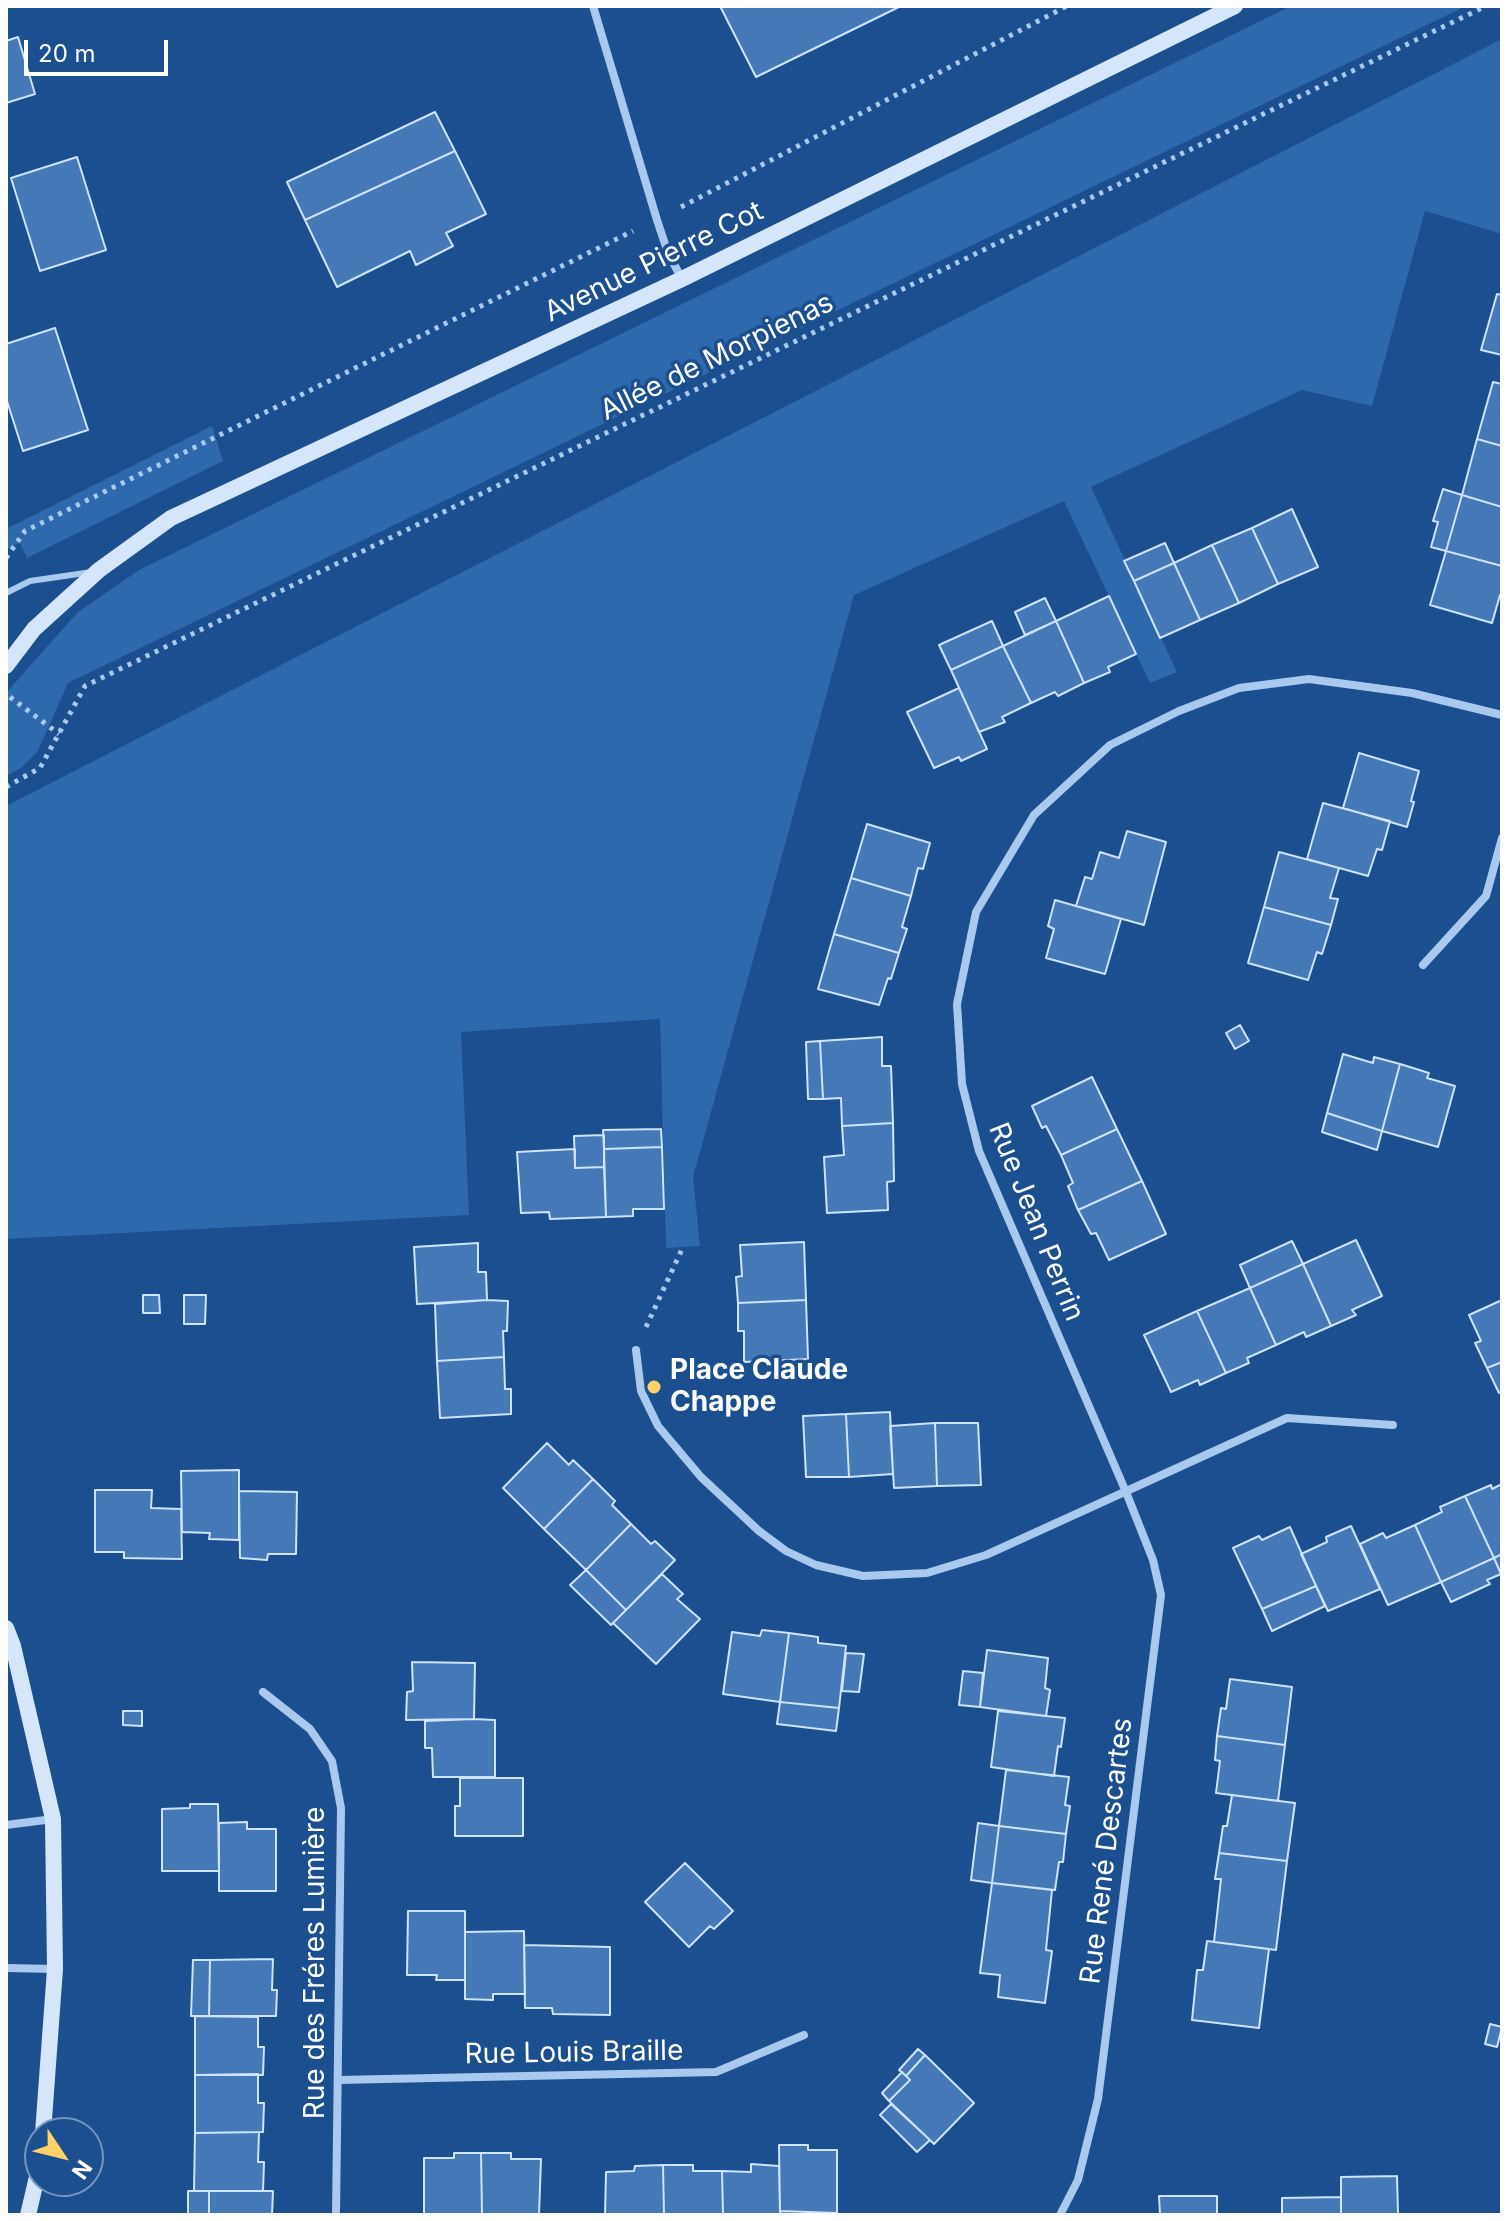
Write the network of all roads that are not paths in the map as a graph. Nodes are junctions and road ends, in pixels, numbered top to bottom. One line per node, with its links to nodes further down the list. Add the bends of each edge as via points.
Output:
1 (593, 6): 3 (street, via 657,220)
2 (1235, 6): 3 (street, Avenue Pierre Cot)
3 (682, 279): 4 (street, Avenue Pierre Cot, via 171,518)
4 (99, 570): 5 (lane, Avenue Pierre Cot, via 30,581); 6 (street, Avenue Pierre Cot, via 34,629)
5 (6, 593)
6 (6, 666)
7 (1502, 715): 12 (street, Rue Jean Perrin, via 1412,693 1309,679 1239,688 1110,745 1034,815 976,912 957,1004 962,1084 979,1151)
8 (1502, 838): 9 (street, via 1486,896)
9 (1423, 965)
10 (636, 1350): 12 (street, via 641,1391 658,1426 689,1464 759,1531 816,1565 863,1576 927,1573 986,1555)
11 (1393, 1425): 12 (street, via 1287,1418)
12 (1126, 1492): 23 (street, Rue René Descartes, via 1161,1595 1098,2099 1078,2180)
13 (6, 1628): 15 (street)
14 (263, 1692): 20 (street, Rue des Fréres Lumière, via 310,1729 332,1761 341,1808)
15 (53, 1819): 16 (street); 18 (street)
16 (6, 1825)
17 (6, 1968): 18 (street)
18 (55, 1969): 21 (street)
19 (804, 2035): 20 (street, Rue Louis Braille, via 716,2072)
20 (338, 2080): 22 (street, Rue des Fréres Lumière)
21 (44, 2117)
22 (336, 2215)
23 (1060, 2215)

